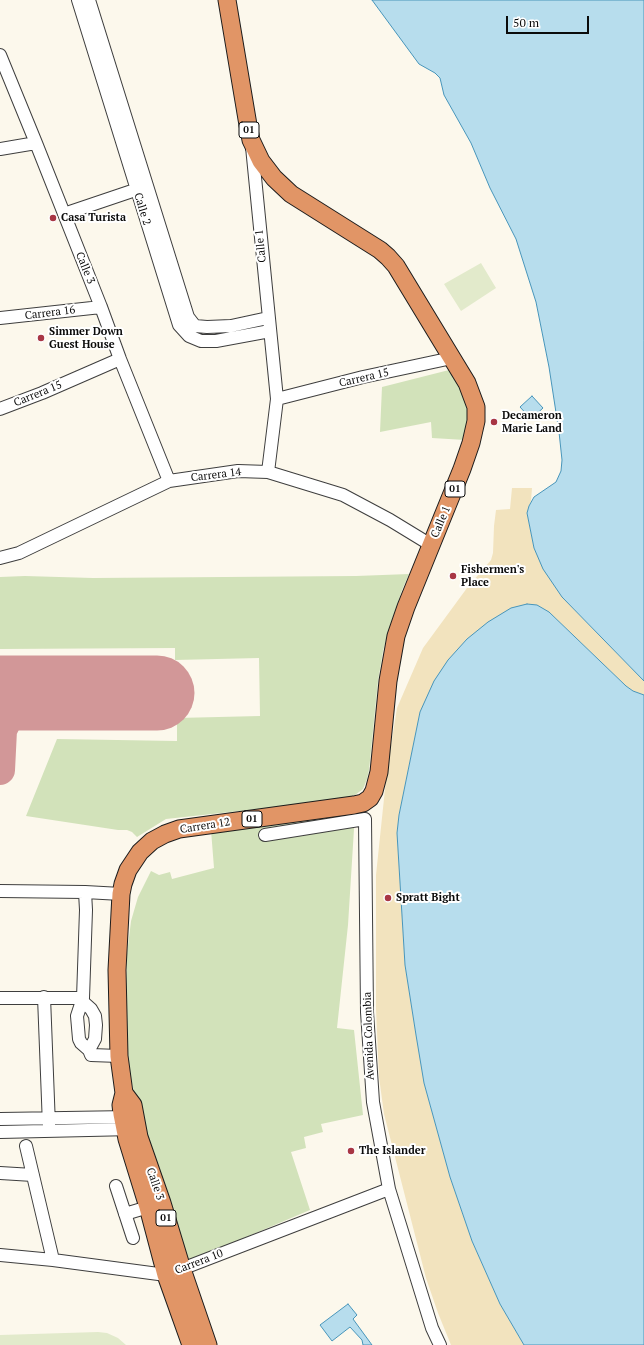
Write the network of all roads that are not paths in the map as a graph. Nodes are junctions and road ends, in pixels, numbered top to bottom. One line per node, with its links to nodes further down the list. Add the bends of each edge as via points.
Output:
1 (78, 0): 9 (street, Calle 2)
2 (89, 0): 9 (street, Calle 2)
3 (227, 0): 6 (highway, 01)
4 (0, 55): 5 (street, Calle 3)
5 (3, 72): 7 (street, Calle 3)
6 (251, 140): 13 (street, Calle 1); 16 (highway, Calle 1 / 01, via 270,174 291,194 388,257)
7 (36, 143): 8 (street); 10 (street, Calle 3)
8 (0, 149)
9 (142, 188): 10 (street); 14 (street, Calle 2)
10 (64, 214): 11 (street, Calle 3)
11 (101, 307): 12 (street, Carrera 16); 17 (street, Calle 3)
12 (0, 318)
13 (268, 318): 14 (street); 15 (street, Calle 1)
14 (192, 331): 15 (street, via 201,341 216,341)
15 (270, 331): 18 (street, Calle 1)
16 (452, 358): 18 (street, Carrera 15); 22 (highway, Calle 1 / 01, via 473,396 476,421 466,459)
17 (120, 359): 19 (street, Carrera 15); 21 (street, Calle 3)
18 (277, 399): 20 (street, Calle 1)
19 (0, 409)
20 (268, 472): 21 (street, Carrera 14, via 238,471); 22 (street, Carrera 14, via 343,495)
21 (169, 481): 23 (street, Carrera 14, via 19,553)
22 (431, 546): 24 (highway, Calle 1 / 01, via 396,636 388,681 379,772)
23 (0, 558)
24 (370, 798): 26 (highway, Carrera 12 / 01, via 364,803 348,806 179,829 152,841)
25 (265, 835): 44 (street, Avenida Colombia, via 365,819 367,1012 371,1082)
26 (140, 852): 29 (highway, Calle 3 / 01, via 128,870)
27 (0, 891): 28 (street)
28 (85, 892): 29 (street); 32 (street)
29 (121, 894): 34 (highway, Calle 3 / 01, via 117,970)
30 (44, 997): 31 (street); 32 (street); 36 (street)
31 (0, 998)
32 (83, 999): 33 (street, via 77,1016 78,1033 81,1043); 33 (street, via 95,1016 95,1039)
33 (89, 1050): 34 (street, via 94,1055)
34 (119, 1056): 37 (highway, Calle 3 / 01, via 124,1093 121,1106)
35 (0, 1119): 36 (street)
36 (48, 1119): 37 (street); 38 (street)
37 (130, 1123): 38 (street); 45 (highway, Calle 3 / 01)
38 (49, 1131): 39 (street)
39 (0, 1132)
40 (26, 1146): 42 (street)
41 (0, 1173): 42 (street)
42 (33, 1175): 49 (street)
43 (116, 1186): 46 (street)
44 (389, 1189): 50 (street, Carrera 10); 53 (street, Avenida Colombia, via 432,1328)
45 (155, 1205): 46 (street); 50 (highway, Calle 3 / 01)
46 (125, 1214): 47 (street)
47 (133, 1238)
48 (0, 1255): 49 (street, Carrera 10)
49 (53, 1260): 50 (street, Carrera 10)
50 (174, 1272): 51 (highway, Calle 3 / 01); 52 (highway, Calle 3 / 01)
51 (191, 1345)
52 (208, 1345)
53 (440, 1345)

